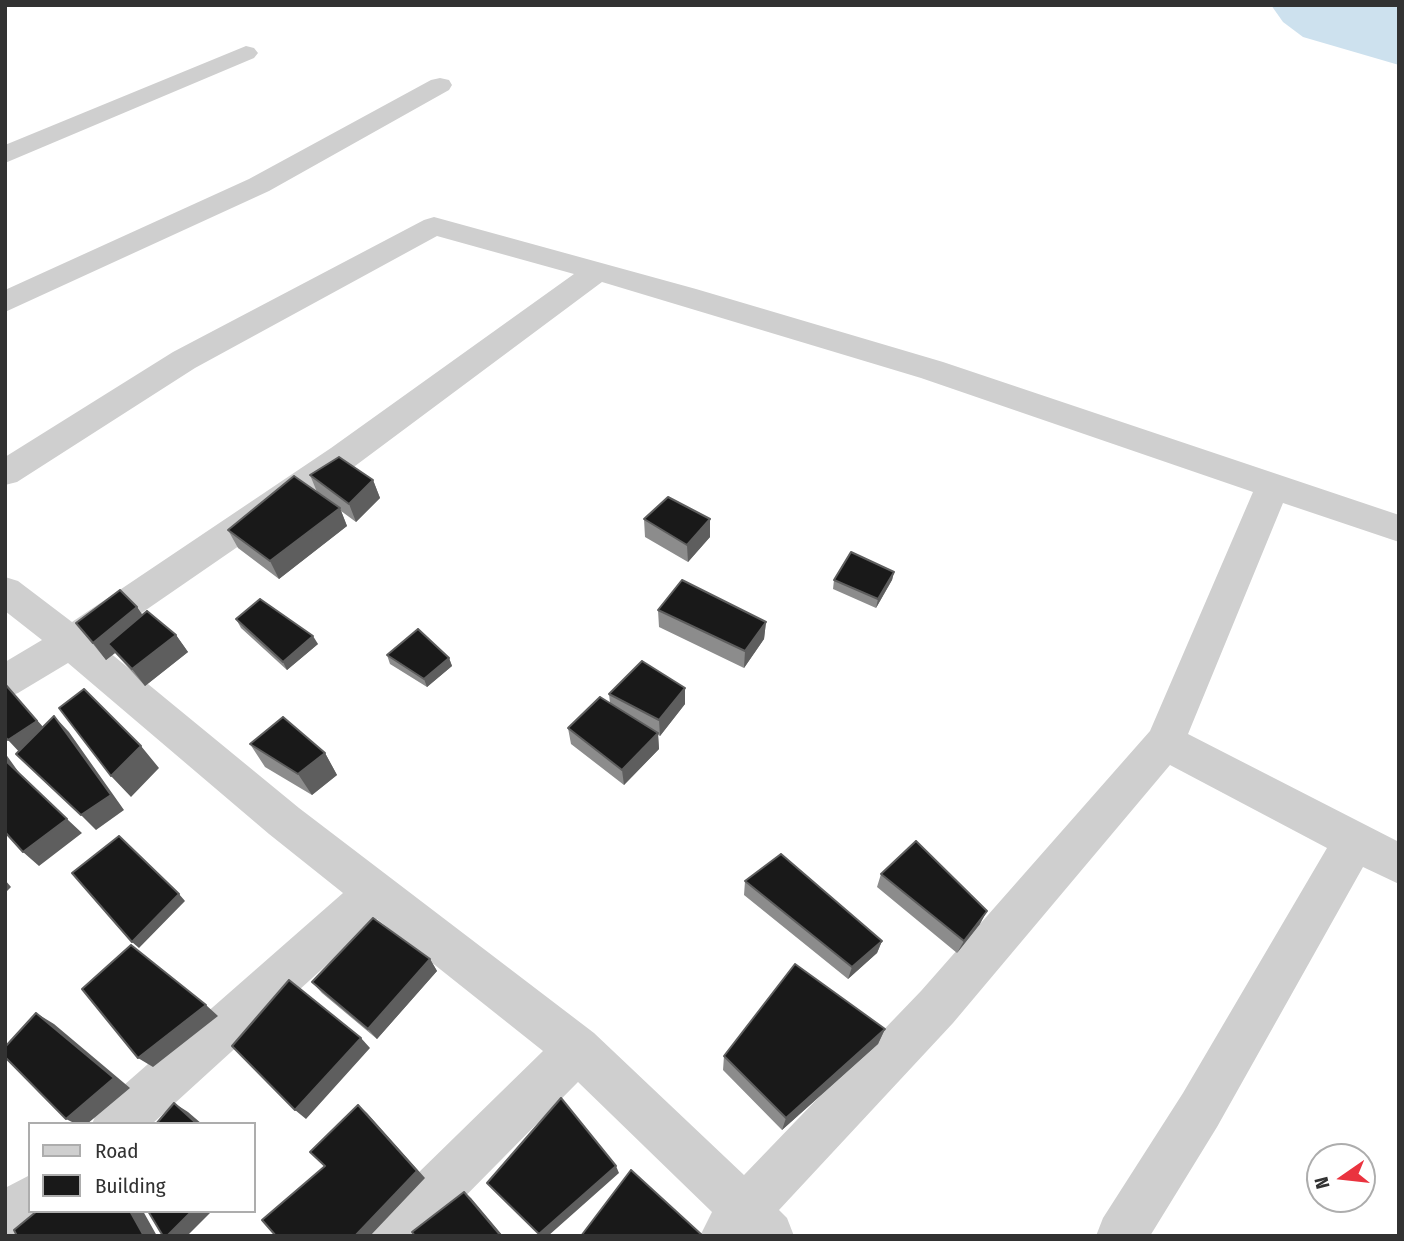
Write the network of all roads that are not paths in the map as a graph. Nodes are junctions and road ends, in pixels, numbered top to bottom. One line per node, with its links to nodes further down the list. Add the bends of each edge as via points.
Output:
1 (246, 53): 3 (street)
2 (440, 85): 5 (street, via 259,185)
3 (5, 155)
4 (596, 272): 6 (street, via 434,226 184,360); 7 (street, via 932,370); 10 (street, via 343,457)
5 (5, 302)
6 (5, 473)
7 (1273, 486): 8 (street); 12 (street)
8 (1399, 529)
9 (5, 591): 10 (street)
10 (71, 642): 11 (street); 15 (street)
11 (5, 682)
12 (1165, 743): 13 (street); 18 (street)
13 (1355, 840): 14 (street); 20 (street, via 1200,1110)
14 (1398, 859)
15 (376, 892): 16 (street); 17 (street)
16 (578, 1049): 18 (street); 19 (street)
17 (118, 1122)
18 (746, 1227)
19 (390, 1236)
20 (1121, 1236)

